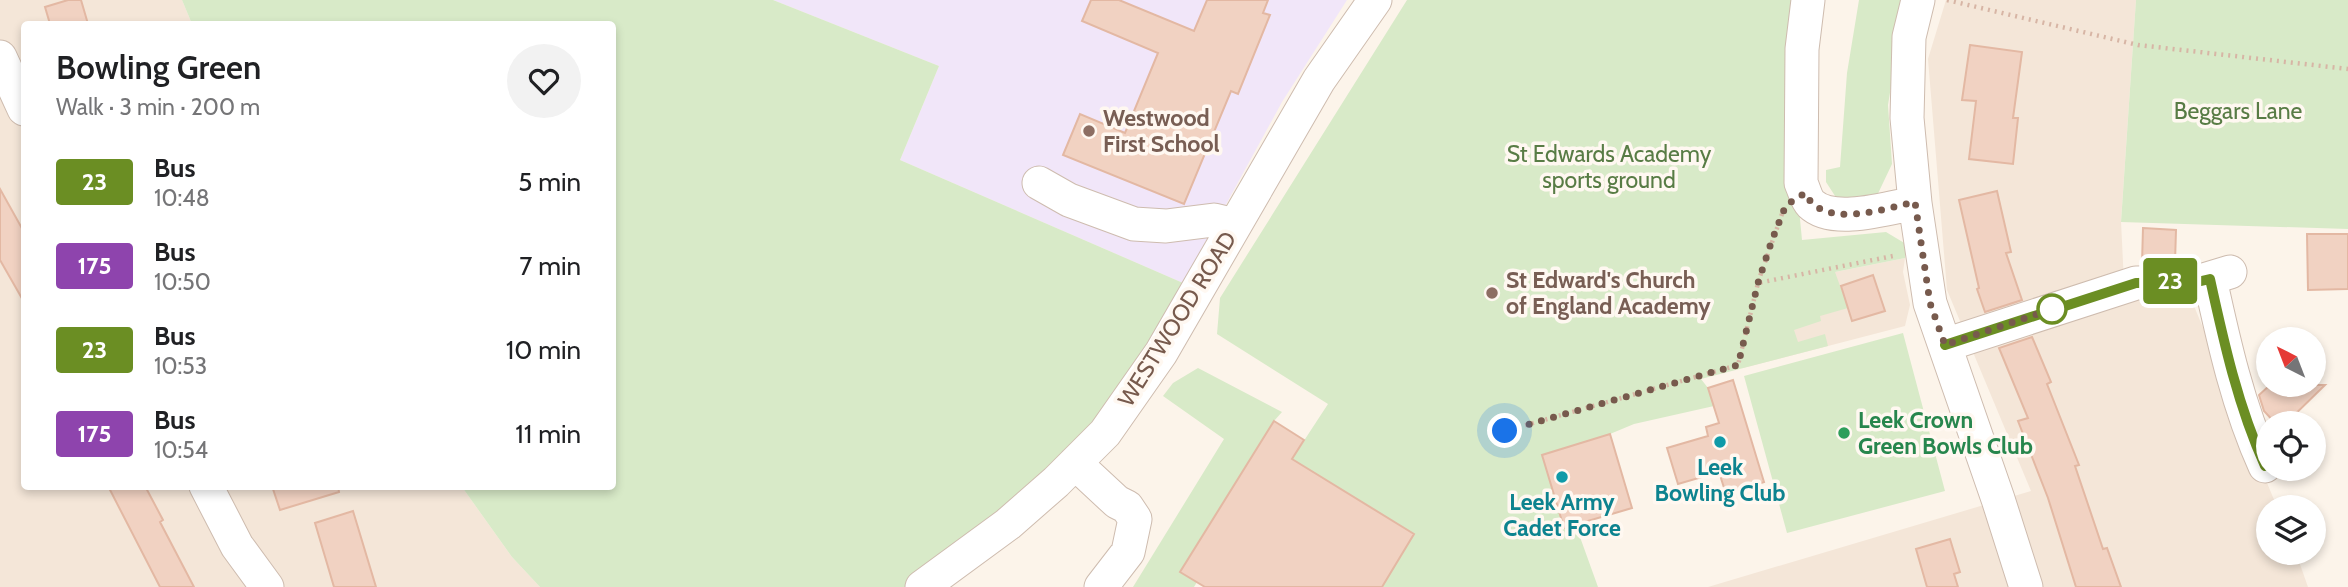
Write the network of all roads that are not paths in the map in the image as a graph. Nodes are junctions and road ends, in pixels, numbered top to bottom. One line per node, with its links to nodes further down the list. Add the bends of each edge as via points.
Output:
1 (1375, 0): 8 (street, WESTWOOD ROAD, via 1320,80)
2 (1808, 0): 7 (street, via 1802,49 1801,183 1805,193 1811,204 1832,215)
3 (1918, 0): 7 (street, via 1909,37 1907,118)
4 (0, 57): 5 (street)
5 (21, 102)
6 (1039, 183): 8 (street, via 1069,200 1134,224 1166,226 1214,220)
7 (1915, 202): 9 (street, via 1930,303)
8 (1235, 225): 11 (street, WESTWOOD ROAD, via 1161,353 1105,433)
9 (1945, 345): 10 (street, via 2136,283 2197,282 2220,276 2241,404); 16 (street)
10 (2256, 446)
11 (1075, 463): 14 (street, WESTWOOD ROAD, via 1008,524); 15 (street, via 1135,519 1128,552)
12 (208, 490): 13 (street, via 237,546)
13 (267, 587)
14 (922, 587)
15 (1101, 587)
16 (2026, 587)

